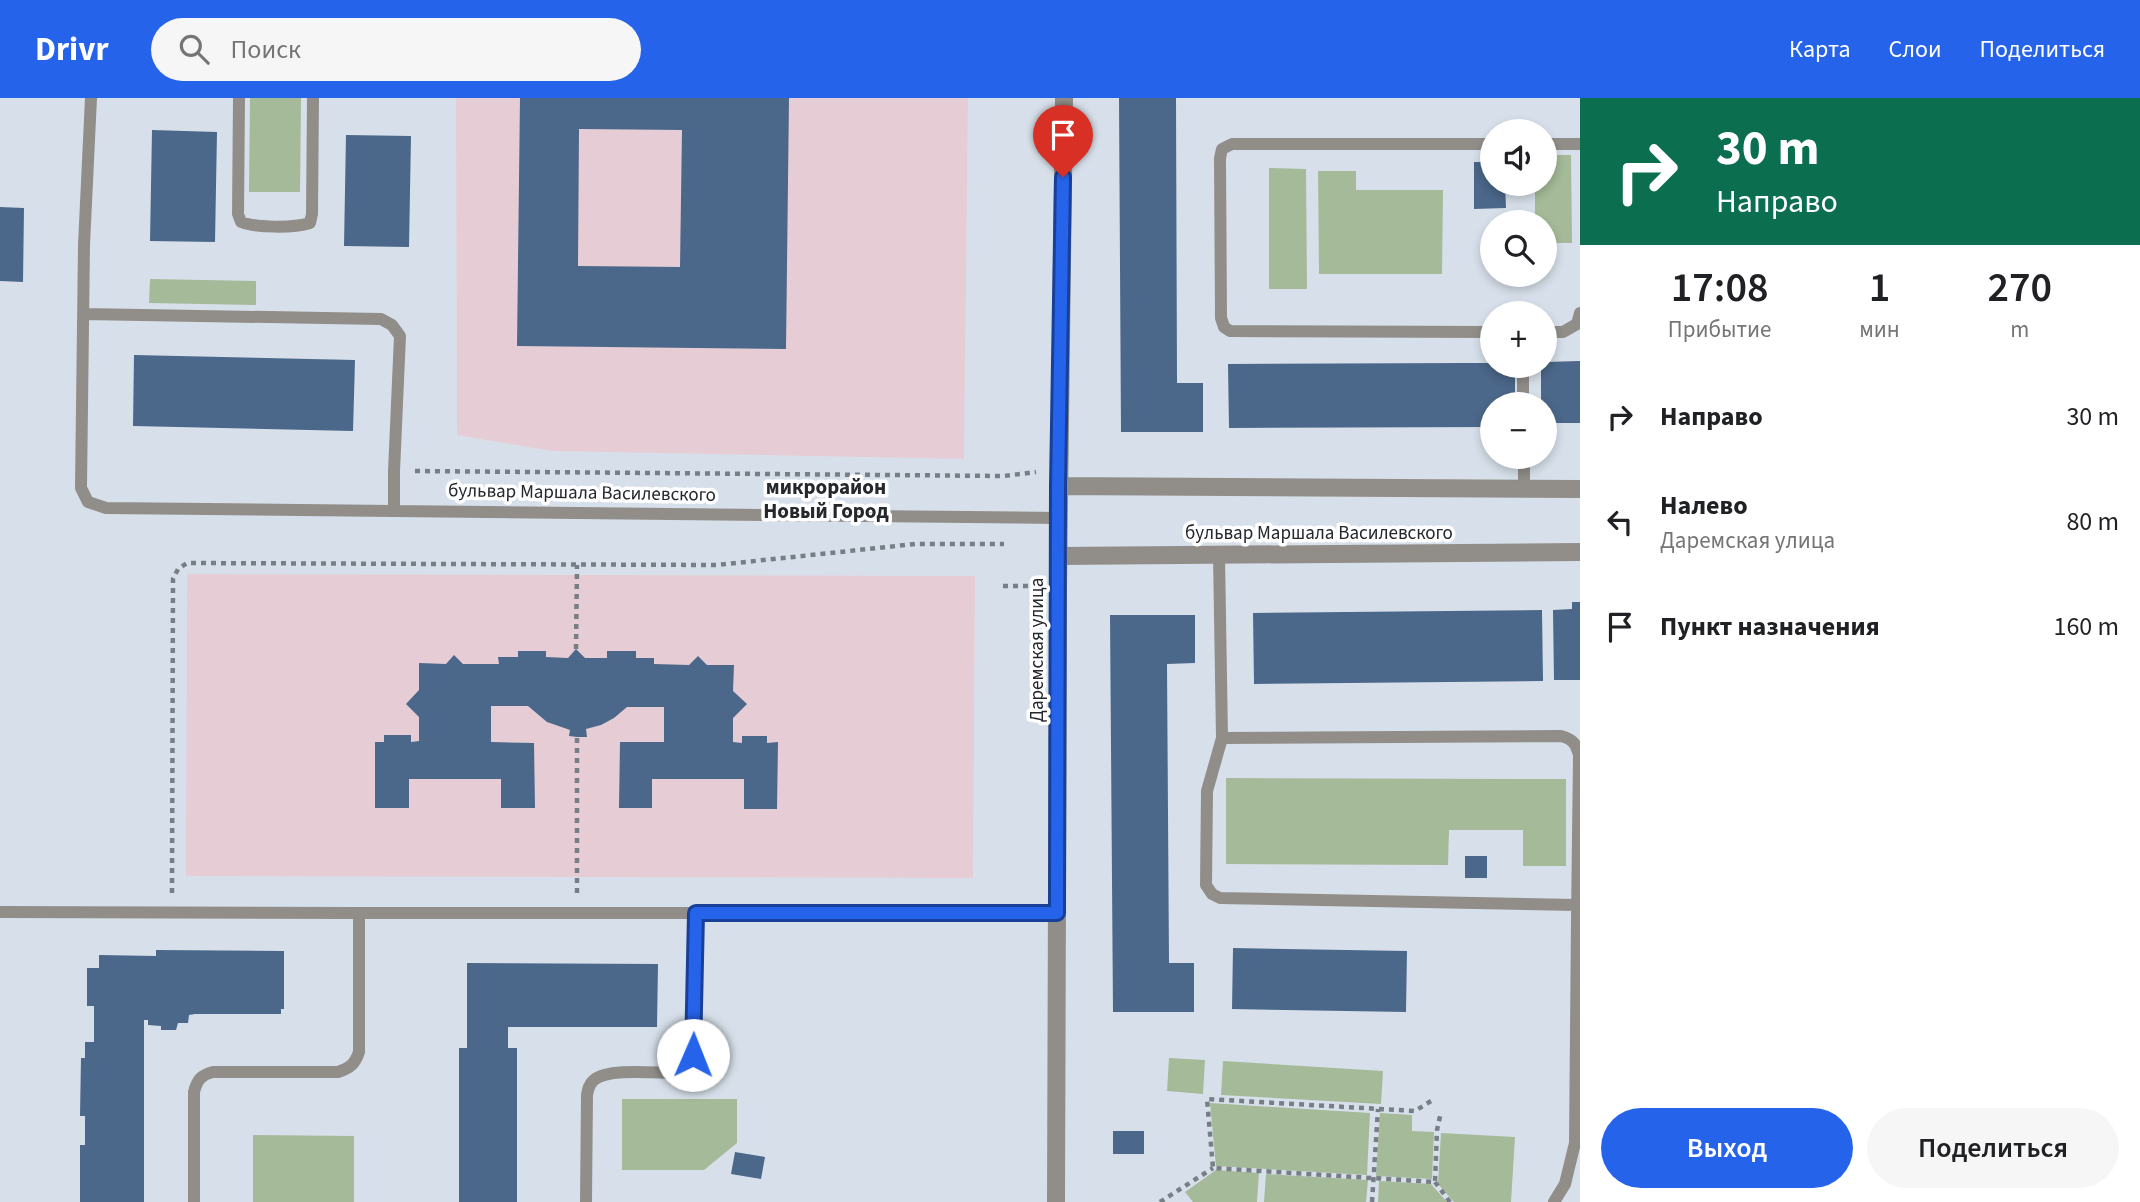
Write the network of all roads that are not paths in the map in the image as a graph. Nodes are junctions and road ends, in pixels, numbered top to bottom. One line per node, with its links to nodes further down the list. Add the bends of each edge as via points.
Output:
1 (91, 98): 9 (lane)
2 (239, 98): 3 (lane, via 241,222 301,226 310,223 312,214)
3 (313, 98)
4 (1064, 98): 13 (street, Даремская улица)
5 (1480, 144): 10 (lane, via 1232,144 1222,149 1220,158 1224,327 1230,331)
6 (1557, 144): 7 (lane)
7 (1580, 144)
8 (1580, 313): 11 (lane, via 1577,324)
9 (84, 314): 16 (lane, бульвар Маршала Василевского, via 81,488 88,502 106,508); 16 (lane, via 381,319 392,325 400,336)
10 (1480, 332)
11 (1557, 332)
12 (1524, 469): 14 (lane)
13 (1058, 486): 14 (street); 17 (street, Даремская улица)
14 (1524, 489): 15 (street)
15 (1580, 489)
16 (394, 511): 17 (lane, бульвар Маршала Василевского)
17 (1058, 518): 20 (street, Даремская улица)
18 (1580, 552): 19 (street, бульвар Маршала Василевского)
19 (1219, 555): 20 (street, бульвар Маршала Василевского); 21 (lane)
20 (1058, 556): 26 (street, Даремская улица)
21 (1222, 738): 22 (lane, via 1570,738 1578,755); 22 (lane, via 1207,791 1206,885 1220,898)
22 (1577, 905): 27 (lane)
23 (0, 912): 24 (lane)
24 (359, 913): 25 (lane); 28 (lane, via 356,1062 338,1072 204,1074 194,1092)
25 (696, 913): 26 (lane); 29 (lane, via 691,1063 674,1073 608,1074 590,1084)
26 (1057, 913): 30 (street, Даремская улица)
27 (1579, 920): 31 (lane, via 1575,1143 1566,1184)
28 (194, 1202)
29 (586, 1202)
30 (1056, 1202)
31 (1554, 1202)

